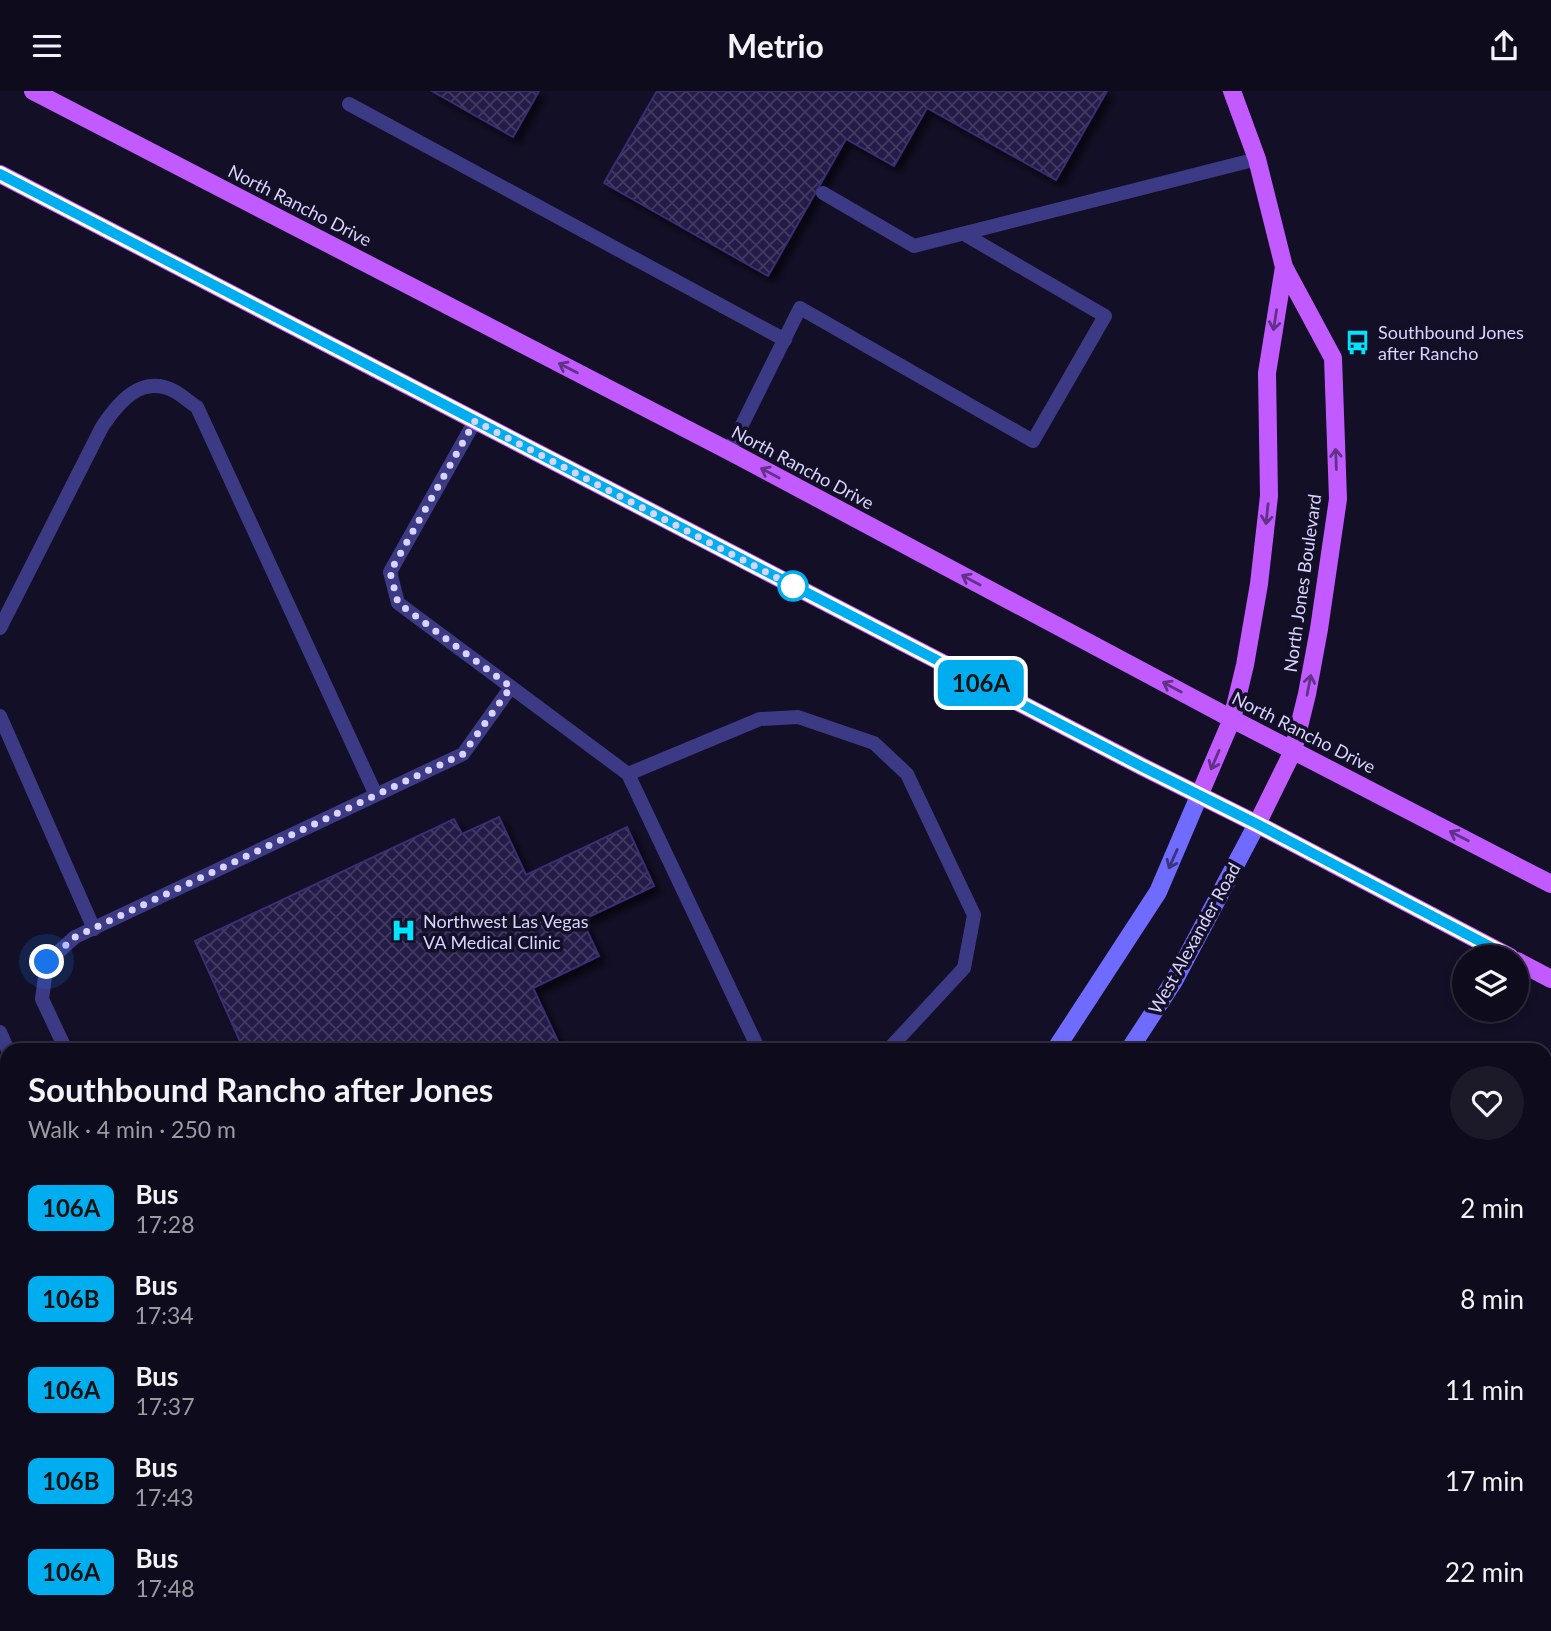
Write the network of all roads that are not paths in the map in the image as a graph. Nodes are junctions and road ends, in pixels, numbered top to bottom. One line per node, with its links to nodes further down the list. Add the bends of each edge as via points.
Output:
1 (33, 91): 11 (main road, North Rancho Drive, one-way to 1)
2 (1232, 91): 4 (main road, North Jones Boulevard)
3 (349, 104): 9 (lane)
4 (1257, 159): 7 (lane); 8 (main road, North Jones Boulevard)
5 (0, 174): 10 (main road)
6 (823, 193): 7 (lane, via 914,246)
7 (964, 234): 9 (lane, via 1105,316 1033,441 800,308)
8 (1284, 267): 15 (main road, North Jones Boulevard, one-way to 15, via 1267,373 1269,496 1259,584); 16 (main road, North Jones Boulevard, one-way to 8, via 1314,655 1338,499 1333,358)
9 (785, 340): 11 (lane)
10 (475, 421): 13 (lane, via 390,572 398,603); 19 (main road)
11 (729, 451): 15 (main road, North Rancho Drive, one-way to 11)
12 (0, 628): 18 (lane, via 102,427 120,401 146,386 172,390 197,407)
13 (511, 687): 17 (lane); 18 (lane, via 463,754)
14 (0, 716): 22 (lane)
15 (1232, 719): 16 (main road, North Rancho Drive); 19 (main road, North Jones Boulevard, one-way to 19)
16 (1293, 751): 20 (main road, North Jones Boulevard); 21 (main road, North Rancho Drive, one-way to 16)
17 (628, 775): 27 (lane); 28 (lane, via 760,719 798,717 874,743 907,774 974,915 964,968)
18 (376, 795): 22 (lane)
19 (1199, 796): 20 (main road); 29 (main road, one-way to 29, via 1158,892)
20 (1257, 824): 23 (main road); 30 (main road, West Alexander Road, via 1174,981)
21 (1551, 884)
22 (94, 929): 26 (lane, via 75,937 47,962 42,999)
23 (1487, 945)
24 (1529, 967): 25 (main road)
25 (1551, 979)
26 (63, 1043)
27 (756, 1043)
28 (894, 1043)
29 (1060, 1043)
30 (1134, 1043)

